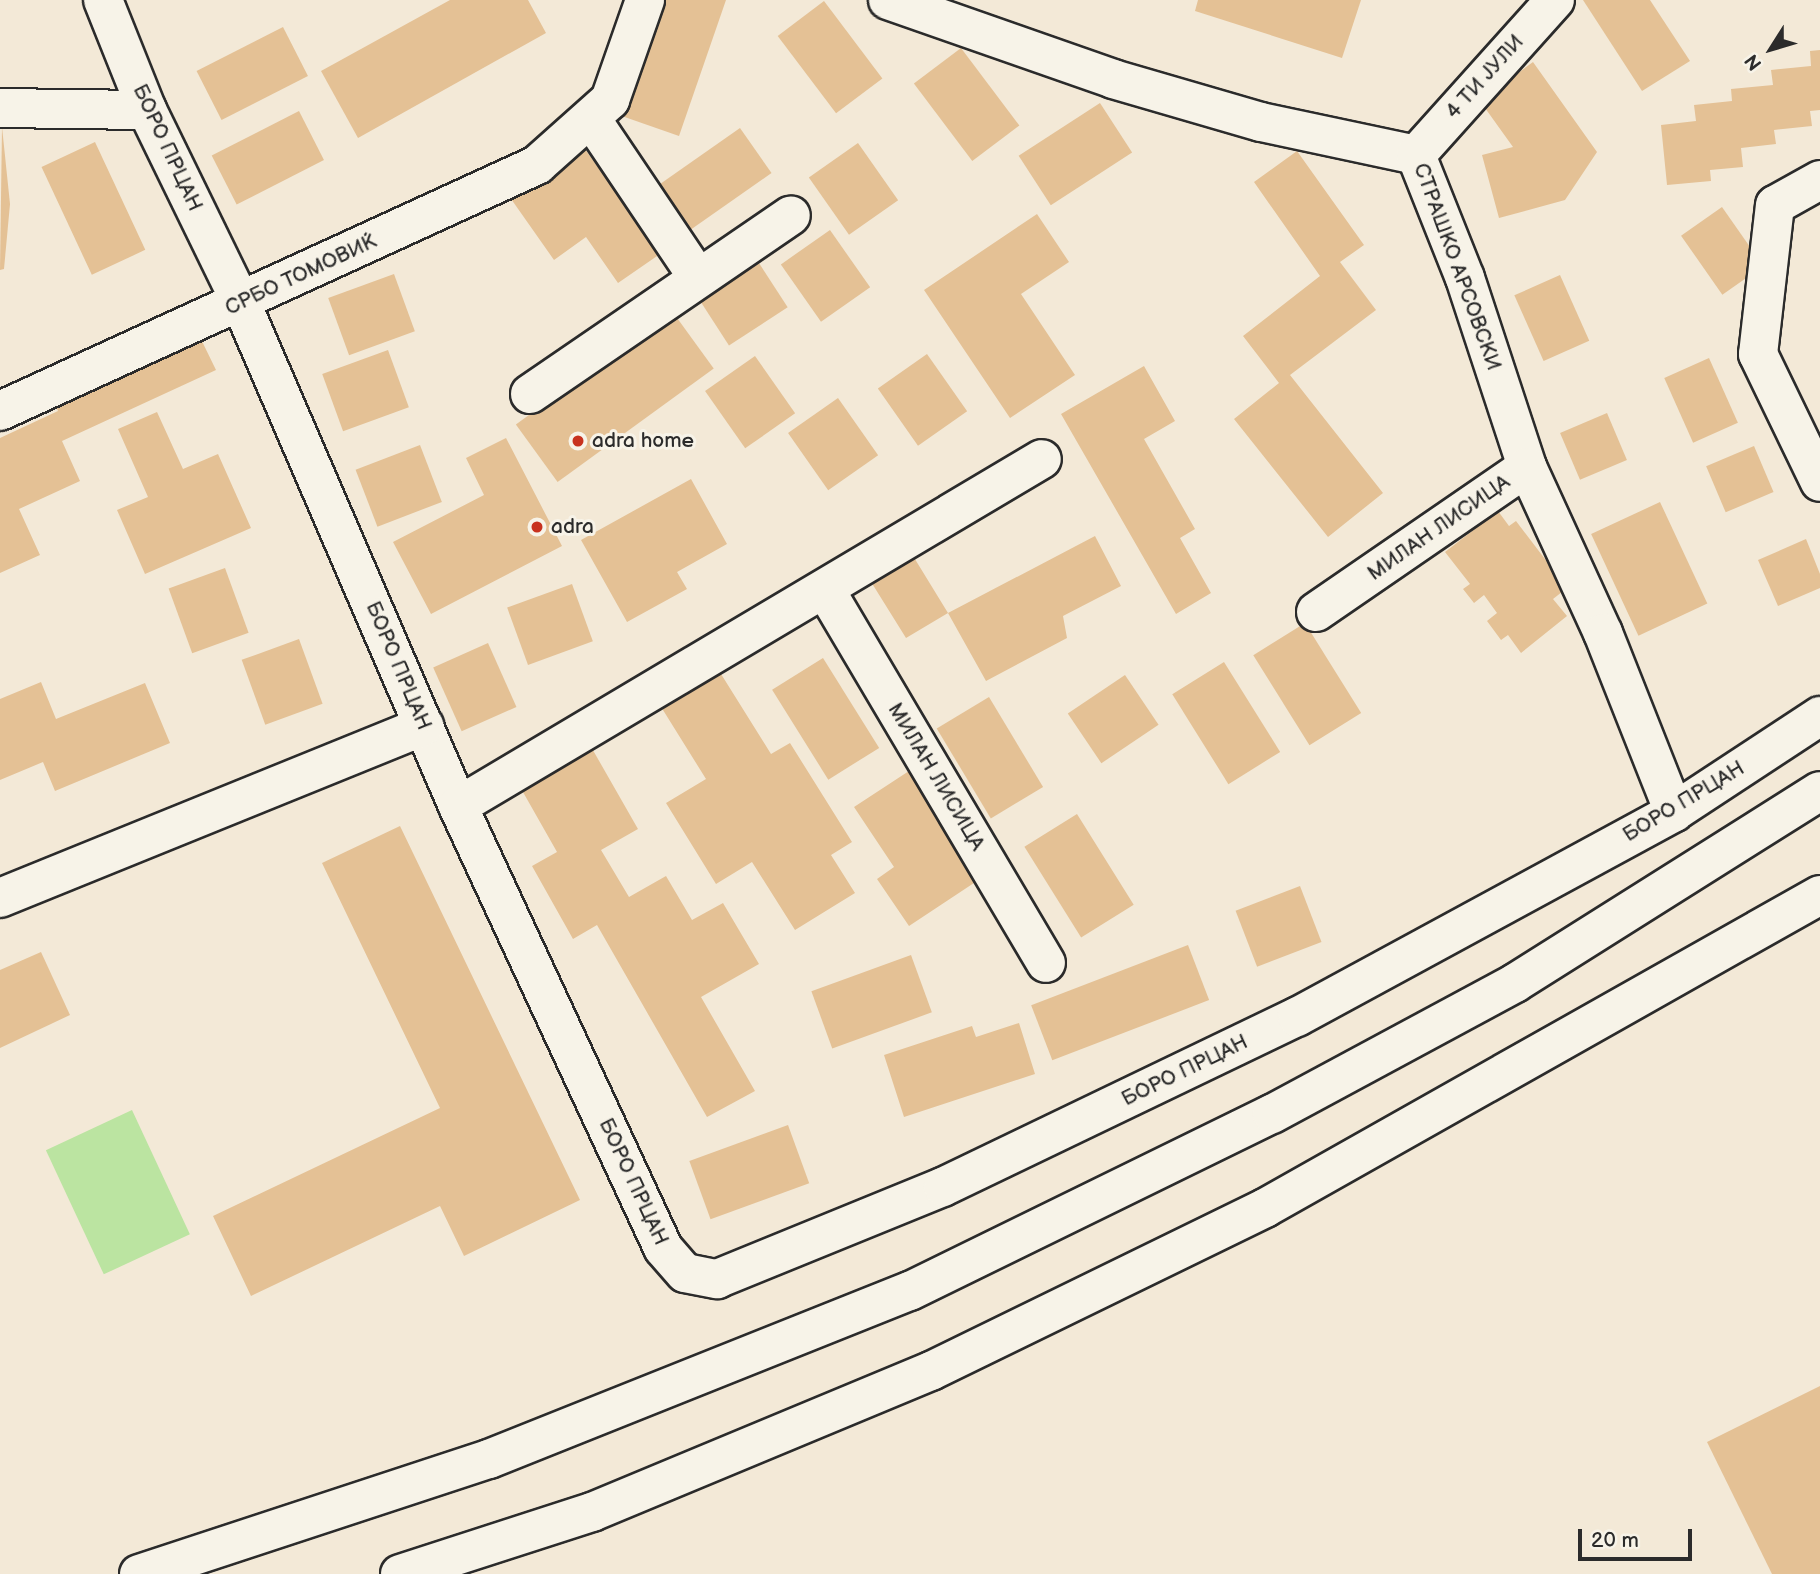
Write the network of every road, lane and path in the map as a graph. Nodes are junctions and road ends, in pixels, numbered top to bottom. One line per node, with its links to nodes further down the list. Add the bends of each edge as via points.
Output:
1 (103, 0): 6 (main road, БОРО ПРЦАН)
2 (645, 0): 7 (main road, СРБО ТОМОВИЌ, via 610,100)
3 (888, 0): 8 (main road, СТРАШКО АРСОВСКИ, via 1114,79 1248,118)
4 (1555, 0): 8 (main road, 4 ТИ ЈУЛИ)
5 (0, 108): 6 (main road)
6 (147, 110): 12 (main road, БОРО ПРЦАН)
7 (592, 120): 11 (main road); 12 (main road, СРБО ТОМОВИЌ, via 537,165)
8 (1416, 155): 16 (main road, СТРАШКО АРСОВСКИ, via 1465,278)
9 (1820, 180): 17 (main road, via 1775,205 1758,354)
10 (791, 215): 11 (main road)
11 (698, 278): 13 (main road)
12 (241, 303): 14 (main road, СРБО ТОМОВИЌ); 21 (main road, БОРО ПРЦАН)
13 (530, 394)
14 (0, 411)
15 (1042, 459): 18 (main road)
16 (1527, 467): 19 (main road, МИЛАН ЛИСИЦА); 25 (main road, СТРАШКО АРСОВСКИ, via 1603,633)
17 (1820, 482)
18 (825, 591): 24 (main road); 28 (main road, МИЛАН ЛИСИЦА)
19 (1316, 612)
20 (1820, 716): 25 (main road, БОРО ПРЦАН)
21 (424, 726): 24 (main road, БОРО ПРЦАН); 27 (main road)
22 (1820, 765): 29 (main road, via 1595,907)
23 (1820, 791): 29 (main road)
24 (458, 806): 25 (main road, БОРО ПРЦАН, via 663,1248 685,1273 717,1279 943,1187 1297,1017)
25 (1674, 812)
26 (1820, 895): 31 (main road, via 1265,1208 931,1371 592,1512)
27 (0, 898)
28 (1046, 963)
29 (1515, 983): 30 (main road, via 1272,1114 910,1291 489,1459)
30 (139, 1574)
31 (400, 1574)

